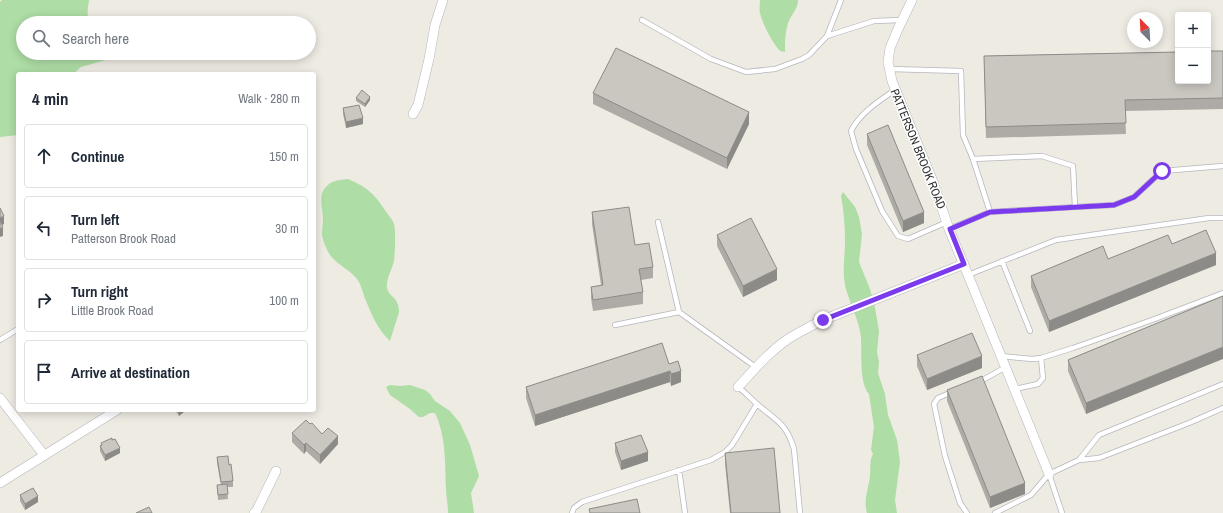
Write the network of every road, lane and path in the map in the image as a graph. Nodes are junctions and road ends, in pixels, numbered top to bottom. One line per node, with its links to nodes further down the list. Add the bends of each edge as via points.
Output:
1 (443, 0): 9 (street, via 418,105)
2 (841, 0): 6 (lane)
3 (912, 0): 5 (street, PATTERSON BROOK ROAD)
4 (642, 20): 6 (lane, via 711,59 746,72 775,69 802,59)
5 (902, 20): 6 (lane, via 874,21); 7 (street, PATTERSON BROOK ROAD, via 890,48)
6 (827, 36)
7 (890, 69): 8 (street, PATTERSON BROOK ROAD); 10 (lane, via 961,71 963,135)
8 (895, 90): 16 (street, PATTERSON BROOK ROAD); 16 (lane, via 854,124 851,131 856,149 882,211 898,236 908,240)
9 (413, 114)
10 (973, 159): 12 (lane, via 1042,156 1073,166); 13 (lane)
11 (1223, 166): 12 (lane, via 1162,171 1134,197 1114,205)
12 (1075, 207): 13 (lane)
13 (990, 212): 16 (lane)
14 (1223, 218): 17 (lane, via 1056,240)
15 (658, 222): 21 (lane)
16 (948, 225): 18 (street, PATTERSON BROOK ROAD)
17 (1002, 261): 19 (lane); 24 (lane)
18 (964, 264): 19 (street, PATTERSON BROOK ROAD); 29 (street, via 801,331 774,350)
19 (968, 275): 26 (street, PATTERSON BROOK ROAD)
20 (1223, 293): 27 (lane)
21 (679, 312): 22 (lane); 29 (lane)
22 (615, 325)
23 (16, 330): 25 (lane)
24 (1030, 331)
25 (0, 340)
26 (1001, 356): 27 (lane); 28 (street, PATTERSON BROOK ROAD)
27 (1041, 358): 34 (lane, via 1043,378 1038,384)
28 (1006, 367): 30 (lane); 34 (street, PATTERSON BROOK ROAD)
29 (757, 368): 32 (street)
30 (973, 384)
31 (1223, 384): 40 (lane, via 1099,435)
32 (738, 386): 36 (lane)
33 (959, 389): 49 (lane, via 938,398 934,404 945,456 960,502)
34 (1014, 389): 43 (street, PATTERSON BROOK ROAD)
35 (0, 398): 39 (street)
36 (757, 404): 41 (lane, via 725,452 711,460); 48 (lane, via 780,421 791,439)
37 (1223, 408): 40 (lane, via 1099,458)
38 (114, 412): 39 (street)
39 (44, 455): 44 (street)
40 (1079, 460): 43 (lane)
41 (679, 470): 46 (lane, via 582,502); 47 (lane)
42 (276, 471): 45 (street)
43 (1049, 474): 50 (lane, via 1030,495); 51 (lane)
44 (0, 483)
45 (256, 513)
46 (572, 513)
47 (685, 513)
48 (800, 513)
49 (967, 513)
50 (995, 513)
51 (1062, 513)

